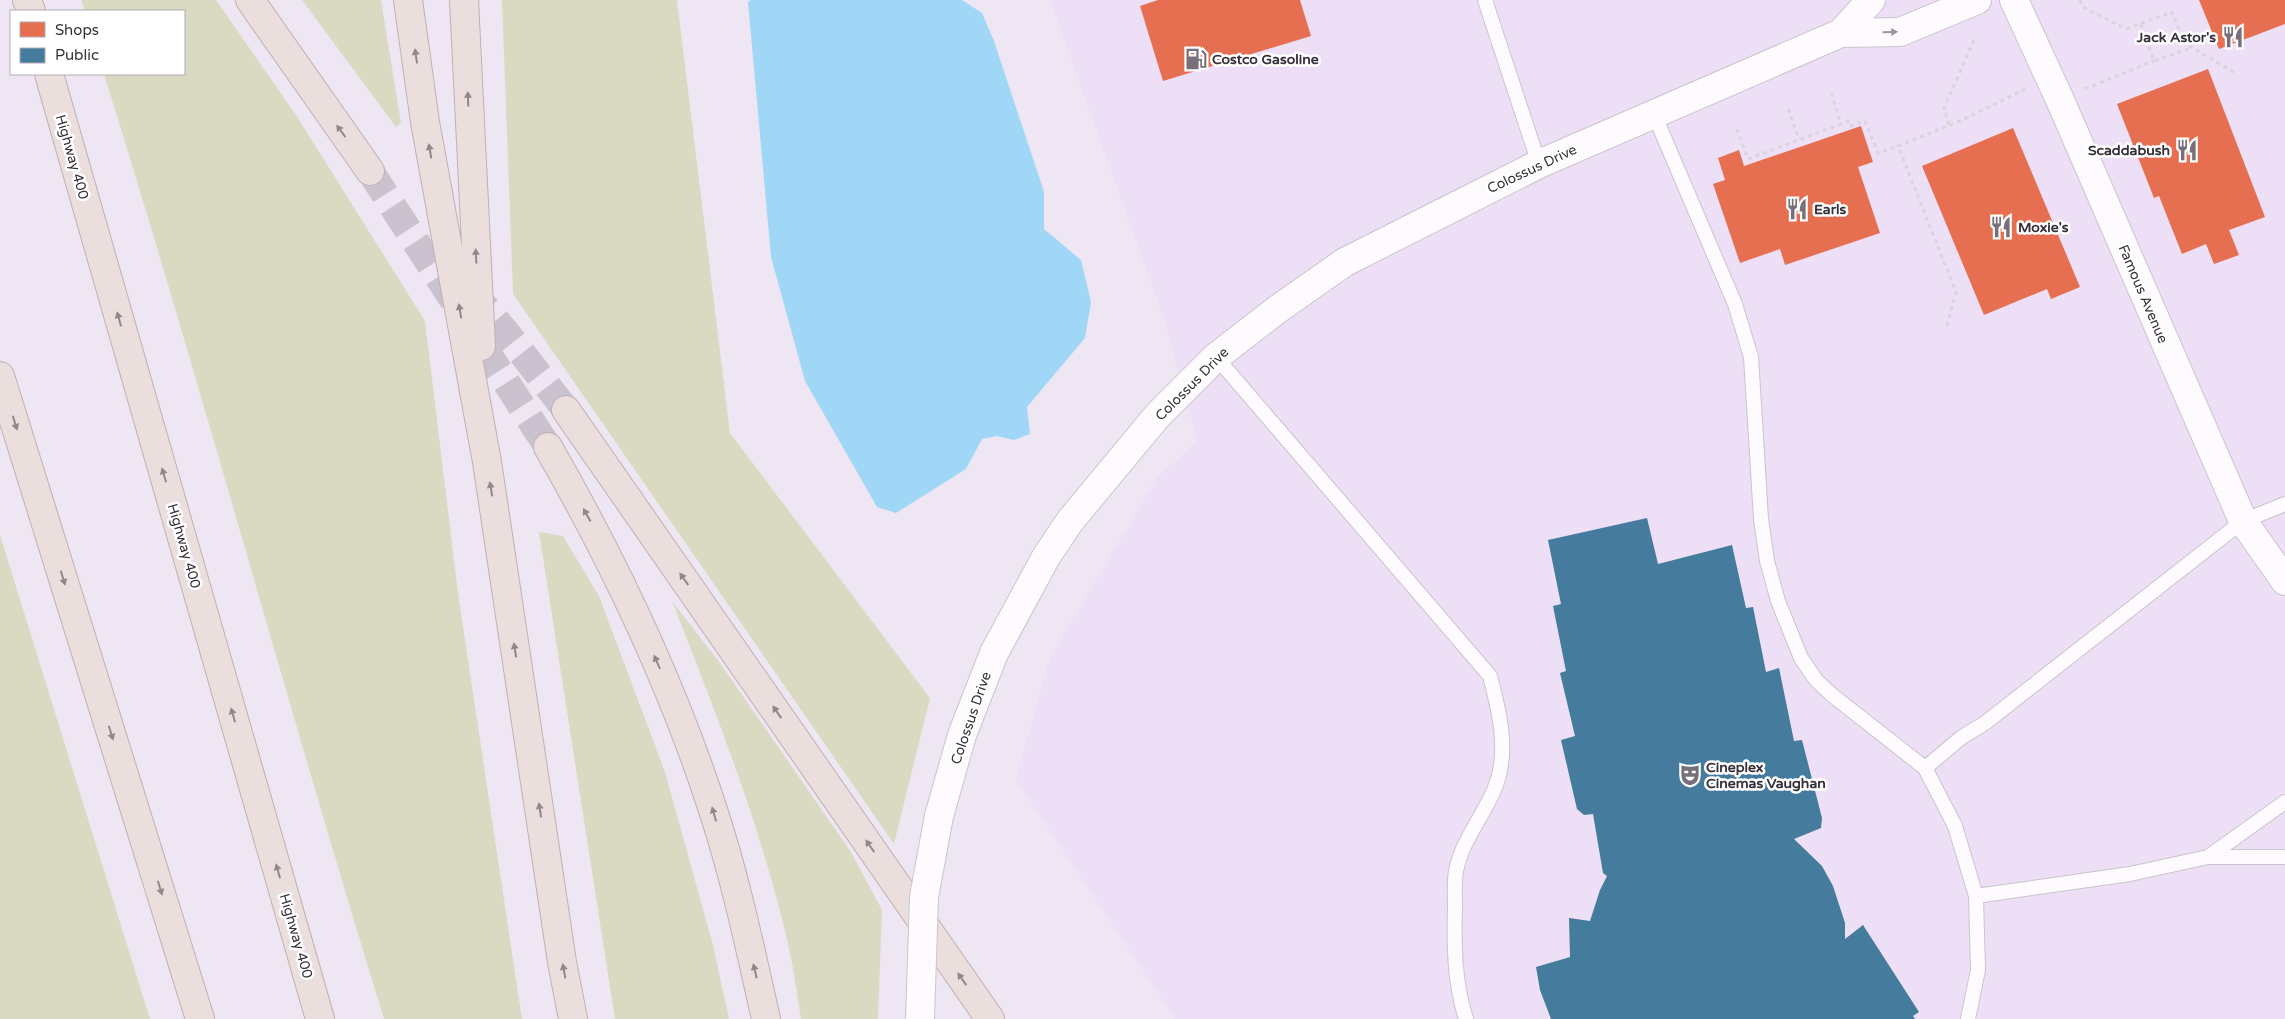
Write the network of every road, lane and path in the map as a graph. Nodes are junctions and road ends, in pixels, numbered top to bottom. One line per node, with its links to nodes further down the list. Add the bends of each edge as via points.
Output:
1 (250, 0): 26 (highway, one-way to 1)
2 (408, 0): 32 (highway, one-way to 2, via 425,122)
3 (464, 0): 32 (highway, one-way to 3)
4 (1485, 0): 25 (lane)
5 (1871, 0): 10 (street, Colossus Drive)
6 (1977, 0): 10 (street, Colossus Drive, one-way to 6, via 1900,32)
7 (2014, 0): 16 (street, Famous Avenue)
8 (2080, 0): 9 (path, via 2083,6 2126,29)
9 (2141, 24): 12 (path, via 2172,12 2184,43); 13 (path)
10 (1841, 33): 19 (street, Colossus Drive)
11 (1974, 40): 21 (path, via 1944,108)
12 (2192, 47): 13 (path); 14 (path)
13 (2154, 61): 16 (path)
14 (2237, 74)
15 (48, 75): 42 (highway, Highway 400, one-way to 15)
16 (2055, 89): 21 (path); 34 (street, Famous Avenue)
17 (1831, 93): 20 (path)
18 (1788, 109): 23 (path)
19 (1654, 114): 25 (street, Colossus Drive); 36 (lane, via 1735,304 1751,357 1761,519 1767,561 1778,601 1801,658 1816,680 1832,695)
20 (1841, 124): 23 (path); 24 (path, via 1849,121 1851,126 1865,121 1878,153)
21 (1950, 125): 24 (path)
22 (1738, 129): 23 (path, via 1748,159)
23 (1800, 140)
24 (1898, 146): 27 (path, via 1956,292)
25 (1539, 164): 28 (street, Colossus Drive, via 1345,262)
26 (370, 171)
27 (1947, 326)
28 (1216, 357): 45 (street, Colossus Drive, bridge, via 1158,415 1070,521 1046,557 994,653 962,735 939,816 924,897); 47 (lane, via 1490,676 1499,711 1502,748 1496,784 1468,838 1456,872 1454,950 1460,1001)
29 (0, 376): 41 (highway, one-way to 41)
30 (566, 410): 46 (highway, one-way to 30)
31 (548, 447): 44 (highway, one-way to 31, via 742,913 715,816 674,701 603,546)
32 (487, 462): 43 (highway, one-way to 32)
33 (2285, 504): 34 (lane)
34 (2243, 521): 35 (street, Famous Avenue); 36 (lane)
35 (2285, 581)
36 (1925, 768): 40 (lane, via 1955,826)
37 (2285, 802): 38 (lane)
38 (2208, 857): 39 (lane); 40 (lane, via 2130,874)
39 (2285, 857)
40 (1976, 896): 48 (lane, via 1978,970)
41 (200, 1019)
42 (320, 1019)
43 (573, 1019)
44 (766, 1019)
45 (920, 1019)
46 (990, 1019)
47 (1466, 1019)
48 (1968, 1019)

